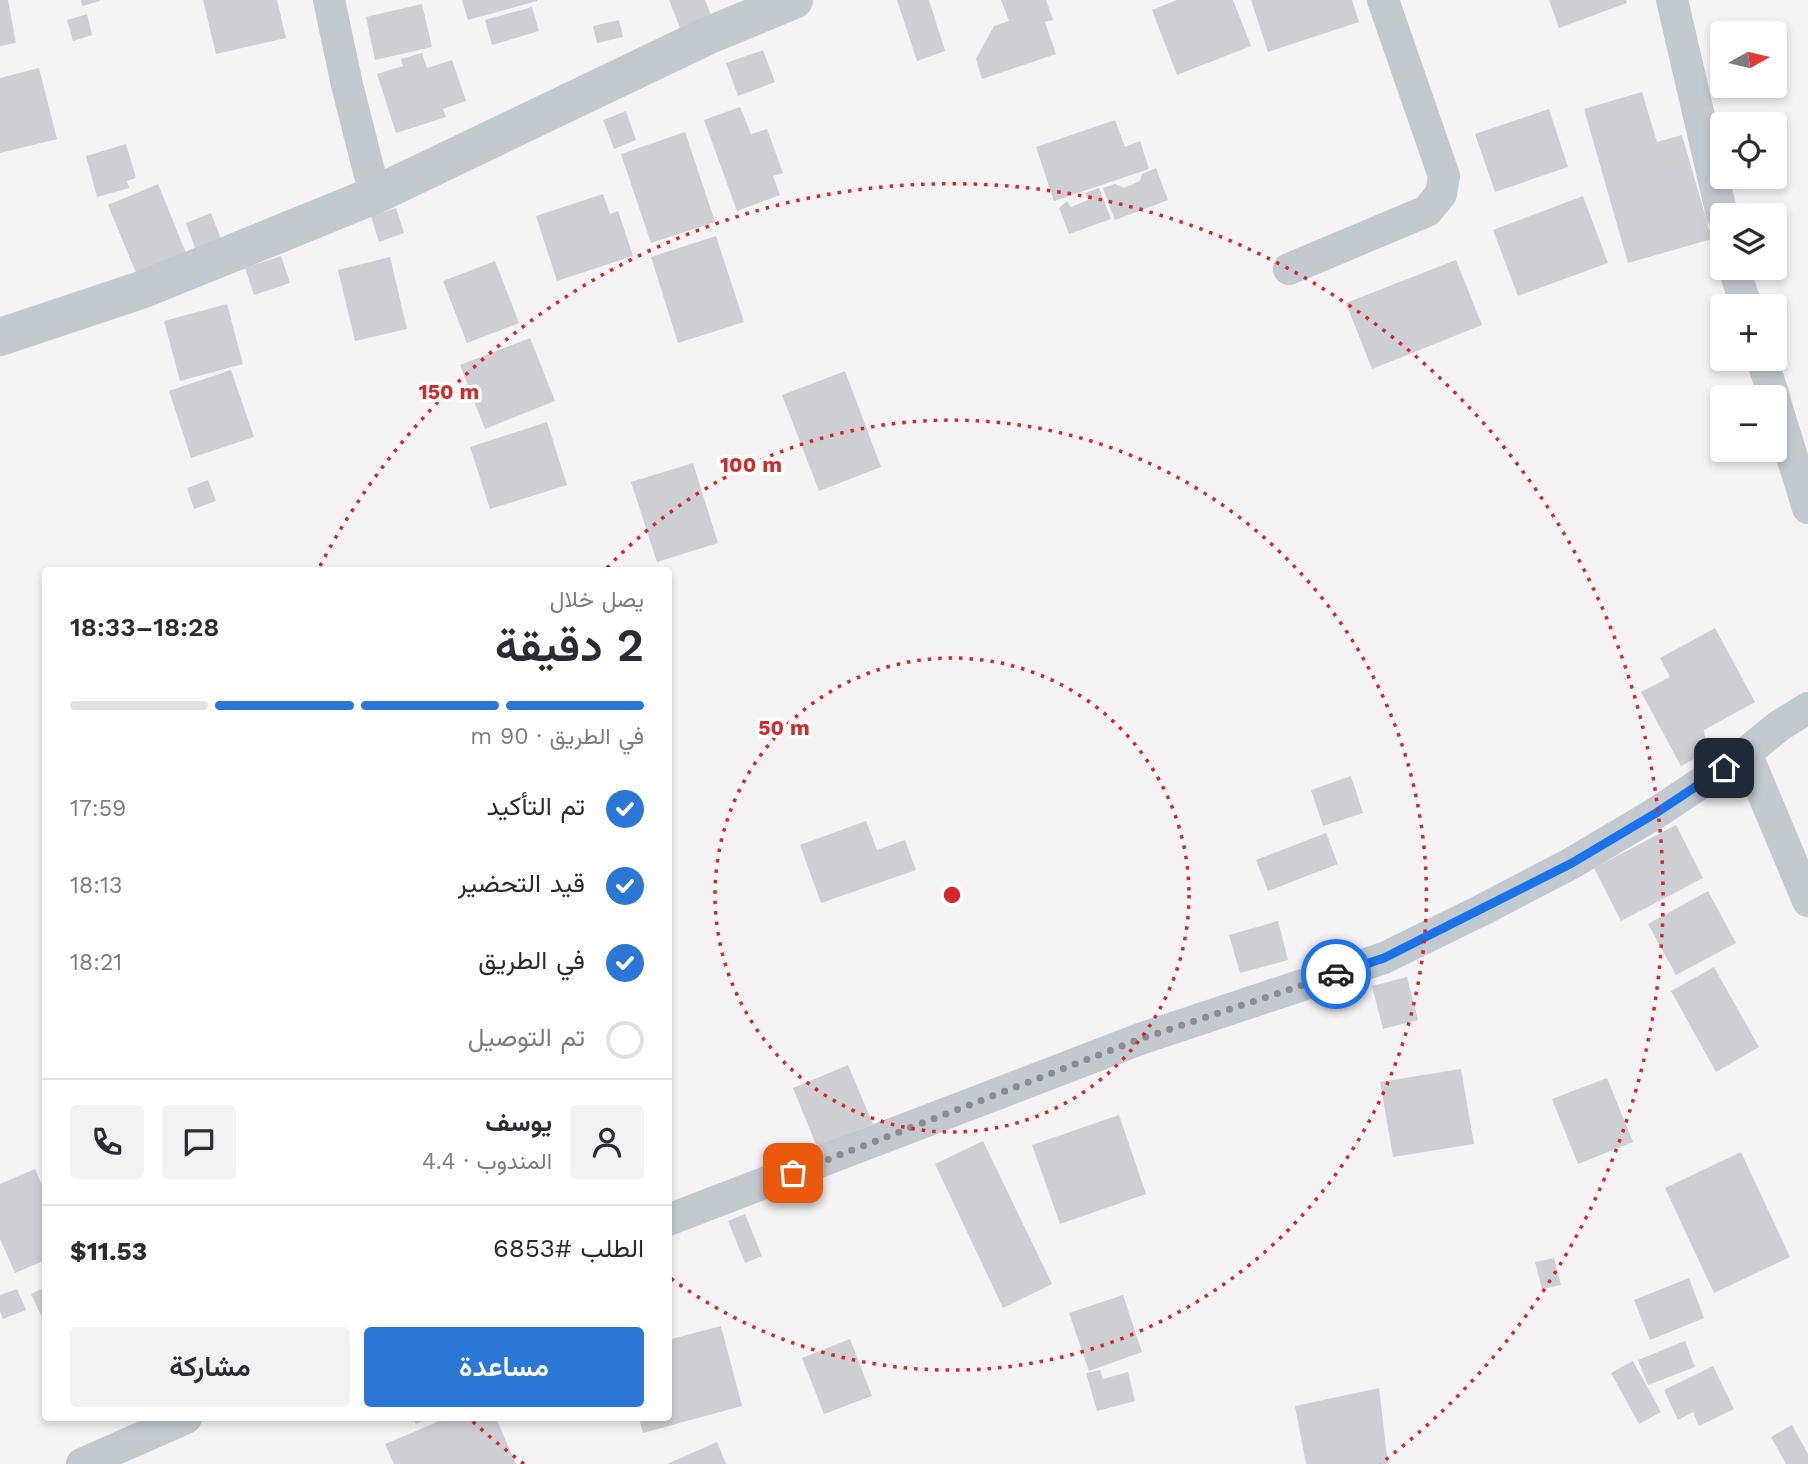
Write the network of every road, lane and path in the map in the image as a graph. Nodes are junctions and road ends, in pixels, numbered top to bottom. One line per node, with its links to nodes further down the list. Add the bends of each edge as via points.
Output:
1 (330, 0): 5 (street)
2 (794, 0): 5 (street, via 707,36)
3 (1382, 0): 7 (street, via 1444,176 1441,194 1427,211)
4 (1672, 0): 6 (street)
5 (375, 195): 8 (street, via 144,289)
6 (1719, 203)
7 (1289, 269)
8 (0, 337)
9 (1787, 440): 10 (street)
10 (1808, 508)
11 (1808, 708): 12 (street)
12 (1746, 753): 13 (street); 14 (street, via 1572,863 1384,958 1140,1039)
13 (1808, 901)
14 (672, 1218)
15 (179, 1421): 16 (street)
16 (82, 1464)

